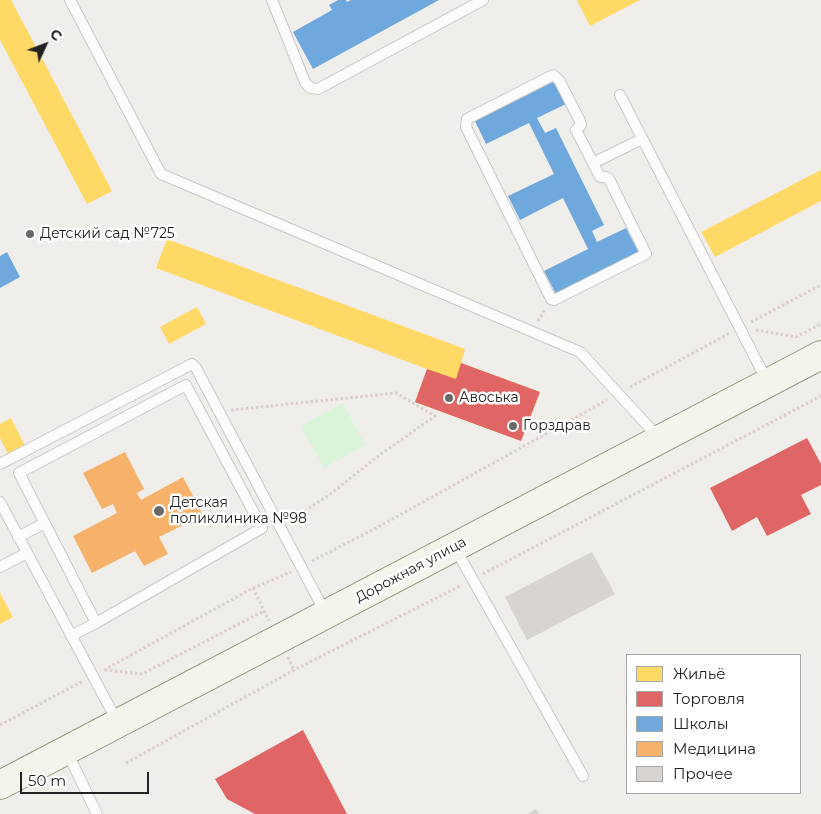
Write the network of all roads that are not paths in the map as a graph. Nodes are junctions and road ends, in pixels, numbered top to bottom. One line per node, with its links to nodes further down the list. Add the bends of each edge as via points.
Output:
1 (70, 0): 9 (lane, via 161,174 580,352)
2 (272, 0): 3 (lane, via 306,82 310,88 318,89)
3 (483, 0)
4 (620, 95): 5 (lane)
5 (642, 139): 6 (lane); 8 (lane)
6 (592, 164): 6 (lane, via 576,130 581,125 580,121 557,76 550,76 470,116 465,122 554,300 646,254 609,179 600,178)
7 (821, 354): 8 (main road, Дорожная улица)
8 (768, 382): 9 (main road, Дорожная улица)
9 (660, 439): 16 (main road, Дорожная улица)
10 (0, 464): 13 (lane, via 192,364)
11 (0, 502): 15 (lane)
12 (45, 523): 14 (lane, via 19,473 186,385); 15 (lane); 20 (lane)
13 (278, 524): 14 (lane); 19 (lane)
14 (262, 528): 20 (lane)
15 (18, 537): 17 (lane)
16 (455, 547): 19 (main road, Дорожная улица); 24 (lane)
17 (27, 552): 18 (lane); 21 (lane)
18 (0, 566)
19 (326, 614): 22 (main road, Дорожная улица)
20 (96, 623): 21 (lane)
21 (71, 636): 22 (lane)
22 (118, 724): 23 (main road, Дорожная улица)
23 (67, 751): 25 (main road, Дорожная улица); 26 (lane)
24 (584, 776)
25 (0, 785)
26 (97, 814)

